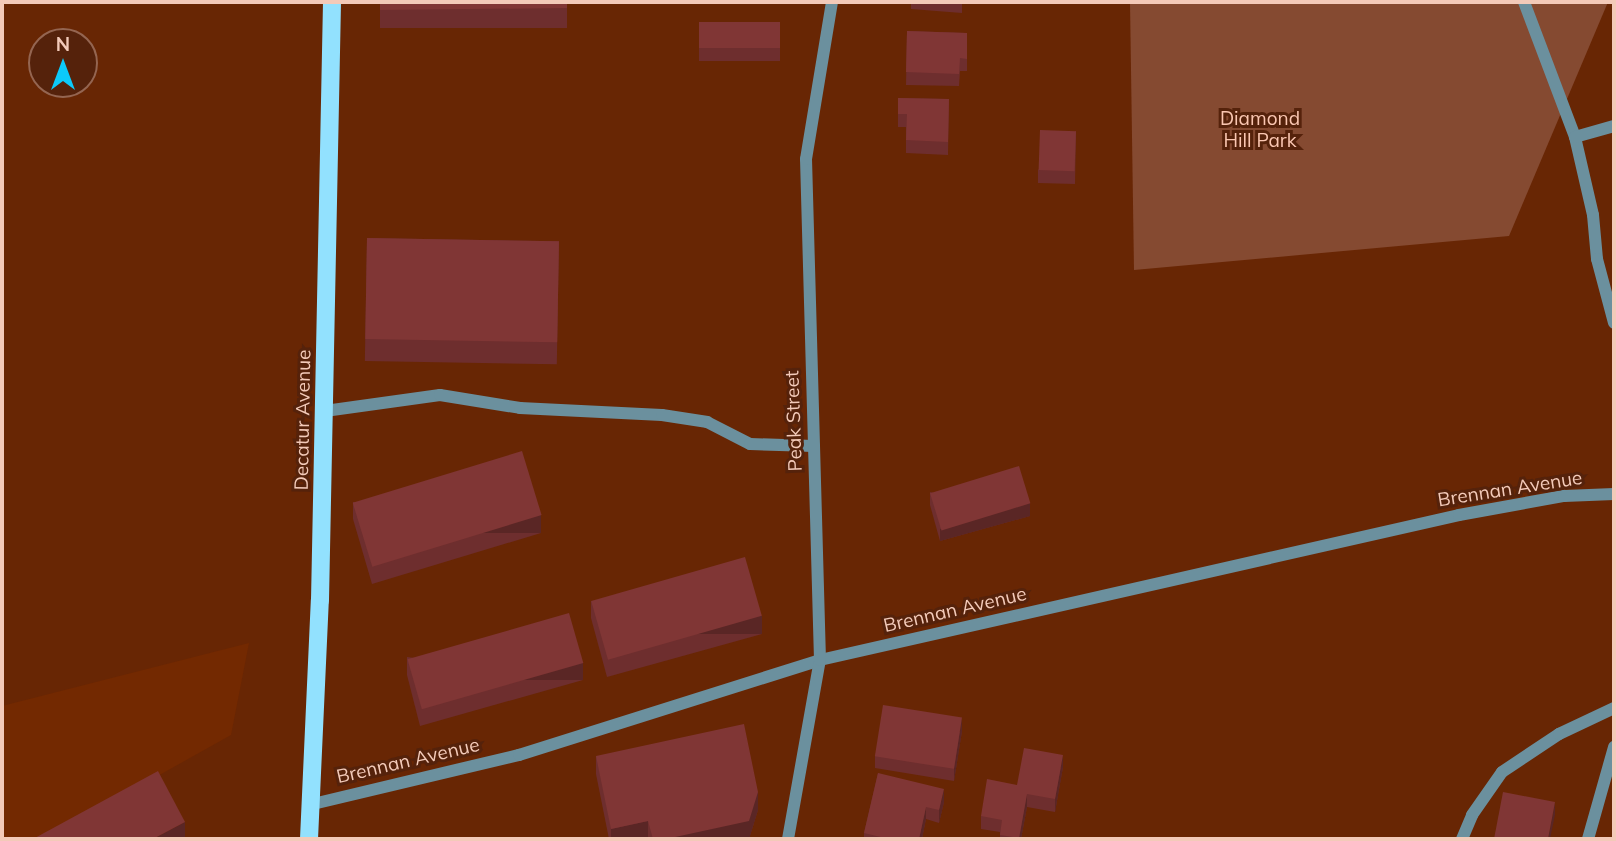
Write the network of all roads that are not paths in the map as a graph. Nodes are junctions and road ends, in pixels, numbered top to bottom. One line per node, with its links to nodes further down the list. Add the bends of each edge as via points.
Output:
1 (332, 2): 7 (main road, Decatur Avenue)
2 (832, 2): 8 (street, Peak Street, via 806,159)
3 (1524, 2): 5 (street)
4 (1614, 126): 5 (street)
5 (1575, 137): 6 (street)
6 (1614, 323)
7 (325, 411): 8 (street, via 439,395 520,408 662,415 707,422 750,444); 13 (main road, Decatur Avenue)
8 (814, 446): 10 (street, Peak Street)
9 (1614, 494): 10 (street, Brennan Avenue, via 1564,496 1459,515)
10 (820, 660): 13 (street, Brennan Avenue, via 519,755); 15 (street, Peak Street)
11 (1614, 708): 16 (street, via 1559,734 1502,772 1472,815)
12 (1614, 747): 17 (street)
13 (313, 804): 14 (main road, Decatur Avenue)
14 (309, 839)
15 (788, 839)
16 (1462, 839)
17 (1588, 839)

